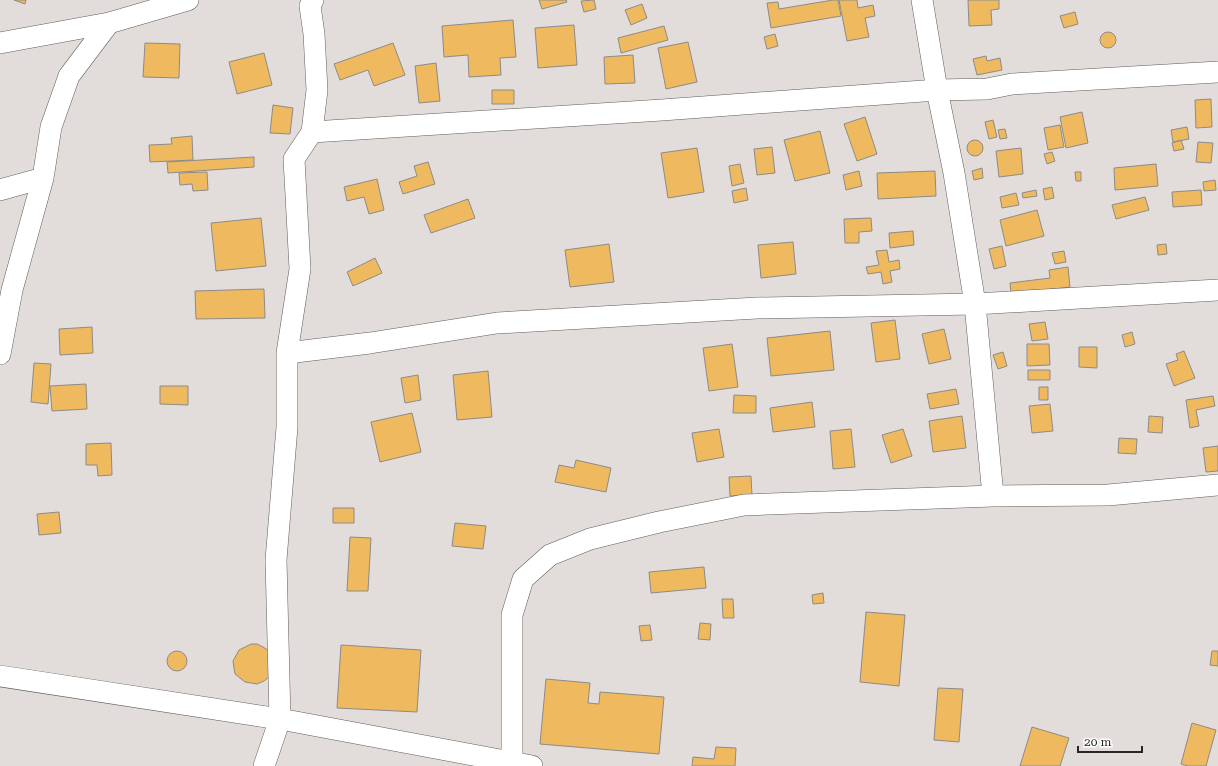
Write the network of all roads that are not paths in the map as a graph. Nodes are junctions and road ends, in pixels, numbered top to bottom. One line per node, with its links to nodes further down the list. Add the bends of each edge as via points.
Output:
1 (188, 0): 4 (street)
2 (313, 0): 8 (street, via 310,6 317,90)
3 (922, 0): 7 (street)
4 (109, 23): 5 (street); 9 (street, via 69,76 51,127)
5 (0, 43)
6 (1218, 72): 7 (street)
7 (937, 90): 8 (street); 12 (street, via 954,173)
8 (312, 132): 13 (street, via 294,159 300,269)
9 (43, 178): 10 (street); 14 (street, via 12,290)
10 (0, 190)
11 (1218, 290): 12 (street)
12 (975, 304): 13 (street, via 757,308 497,323); 16 (street)
13 (287, 353): 18 (street, via 287,427 276,560)
14 (0, 354)
15 (1218, 485): 16 (street, via 1108,495)
16 (993, 496): 19 (street, via 744,505 590,539 550,555 523,579 512,615)
17 (0, 676): 18 (street)
18 (280, 719): 19 (street); 20 (street)
19 (522, 764)
20 (264, 766)

